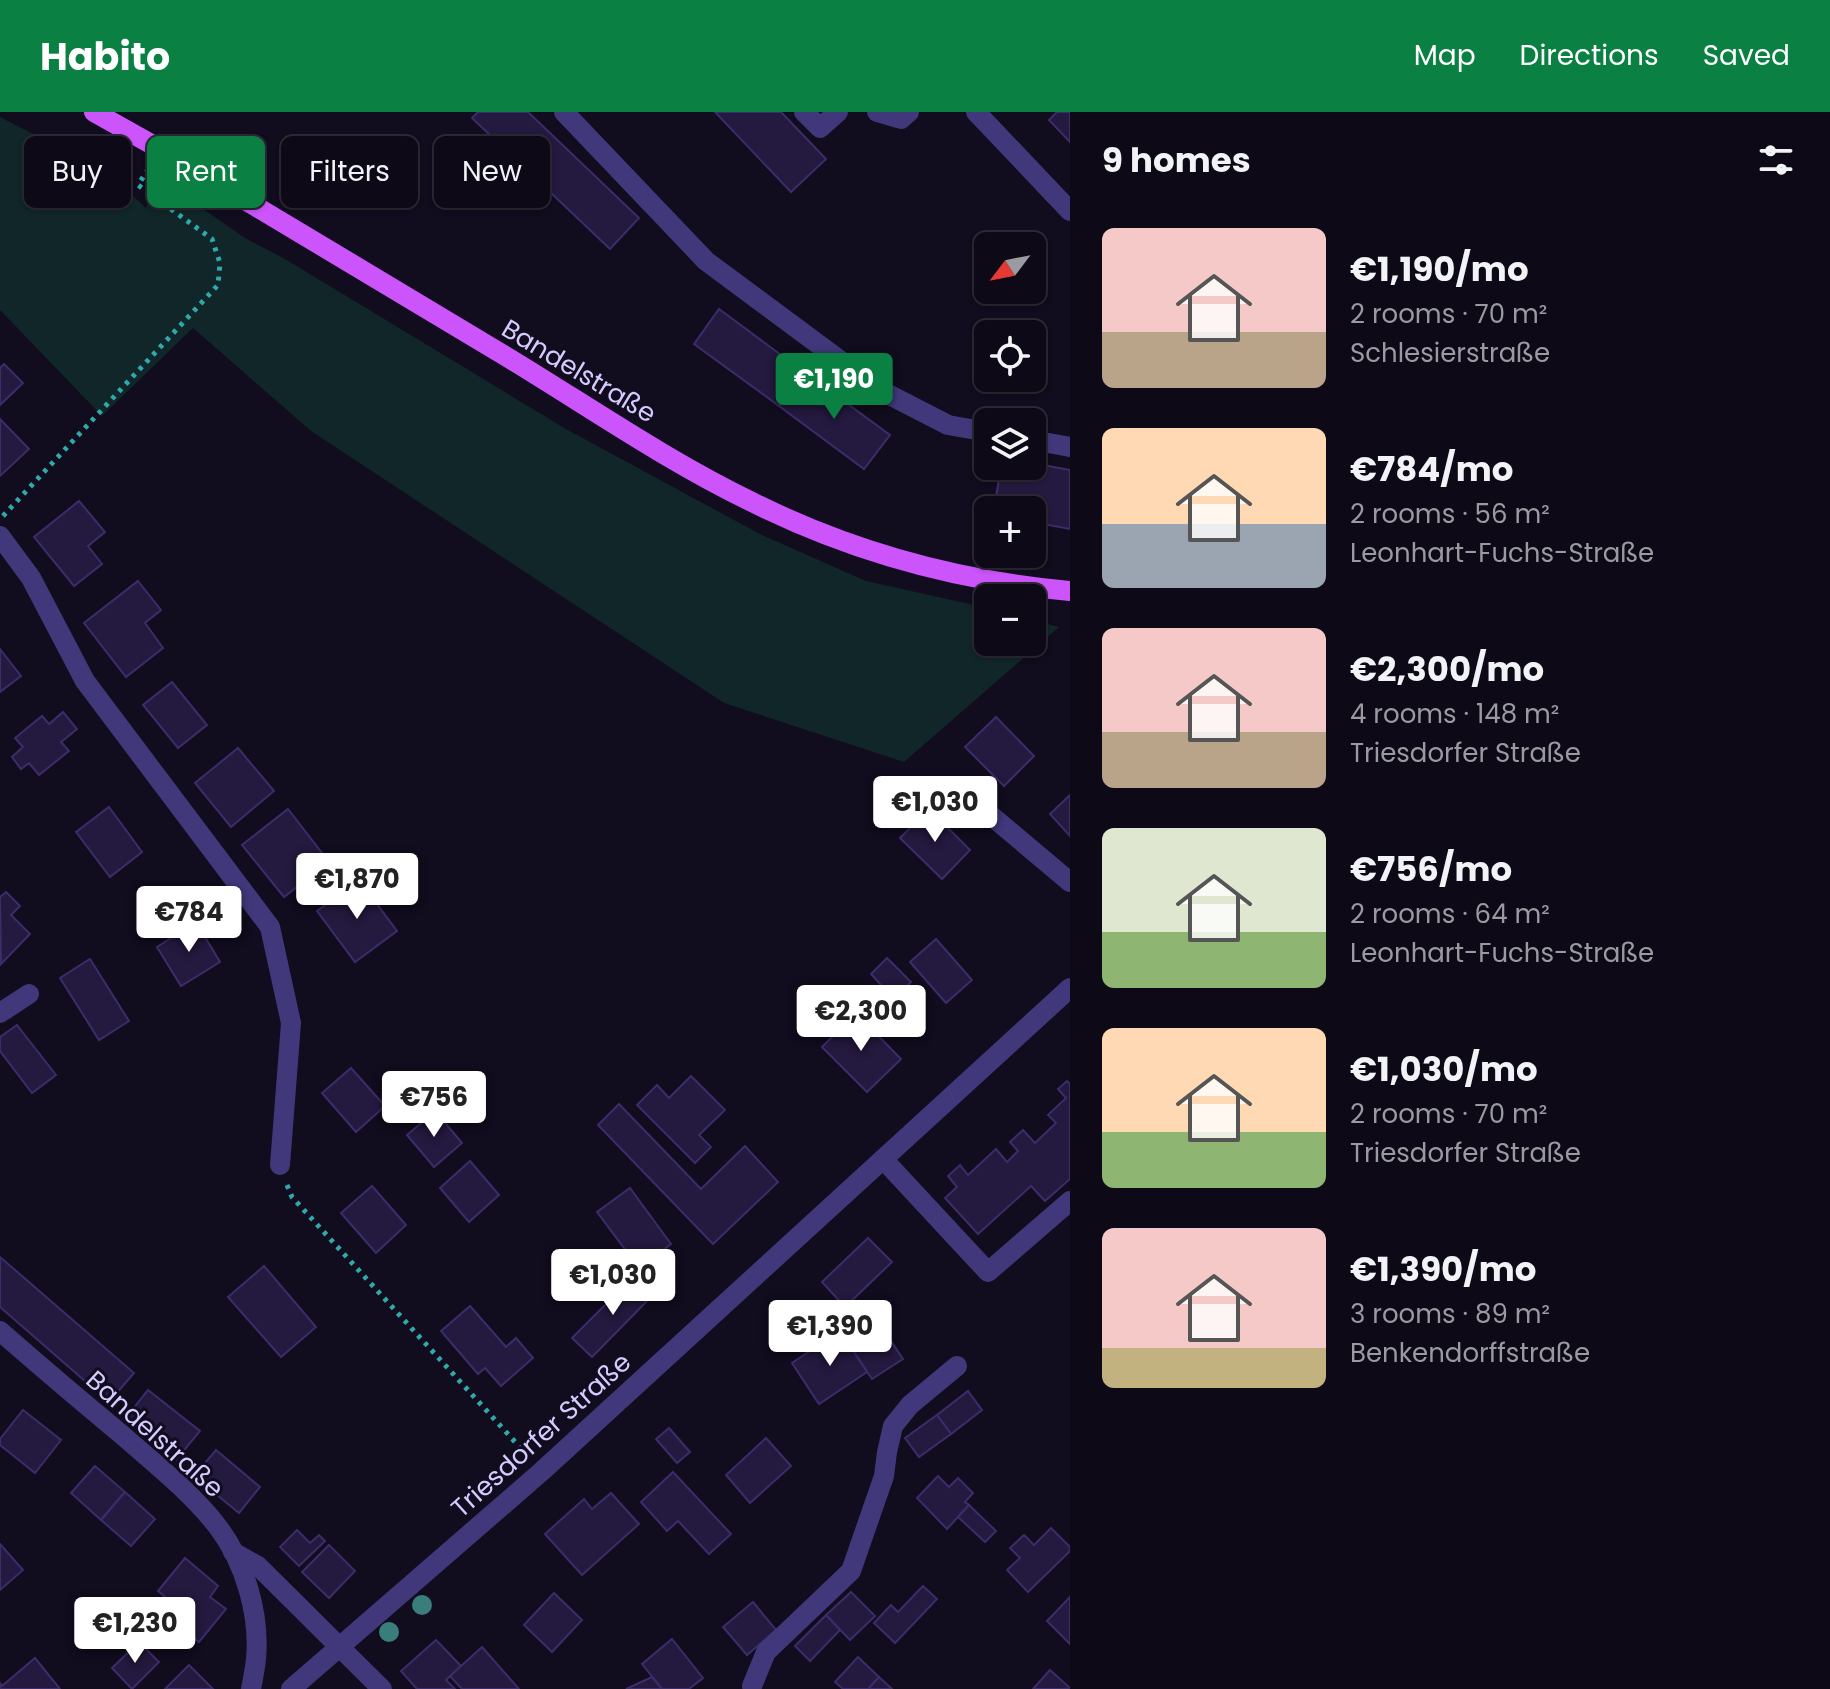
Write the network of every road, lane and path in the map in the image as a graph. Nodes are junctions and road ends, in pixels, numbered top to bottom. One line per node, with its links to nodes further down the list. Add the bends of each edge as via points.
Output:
1 (94, 112): 15 (main road, Bandelstraße, via 751,502 835,539 924,567)
2 (564, 112): 10 (street, via 706,261 880,390 948,425)
3 (804, 112): 4 (street, via 820,128)
4 (838, 112)
5 (877, 112): 6 (street, via 901,119)
6 (909, 112)
7 (976, 112): 9 (street)
8 (138, 185): 13 (path, via 212,239 220,263 218,285)
9 (1070, 211)
10 (974, 430)
11 (1046, 443): 12 (street)
12 (1070, 447)
13 (0, 519)
14 (0, 536): 22 (street, via 31,578 85,681 270,927 291,1023)
15 (1070, 591)
16 (982, 808): 17 (street)
17 (1070, 882)
18 (1070, 988): 21 (street, Triesdorfer Straße)
19 (29, 994): 20 (street)
20 (0, 1013)
21 (883, 1159): 23 (street, via 988,1272); 26 (street, Triesdorfer Straße)
22 (280, 1165): 26 (path, via 292,1197)
23 (1070, 1201)
24 (0, 1331): 27 (street, Bandelstraße, via 195,1501)
25 (957, 1366): 29 (street, via 893,1426 884,1476 851,1571 766,1652)
26 (541, 1472): 28 (street, Triesdorfer Straße)
27 (233, 1552): 28 (street, via 258,1566); 30 (street, Bandelstraße, via 255,1615)
28 (340, 1646): 31 (street, Triesdorfer Straße); 32 (street)
29 (753, 1688)
30 (251, 1689)
31 (291, 1689)
32 (382, 1689)

